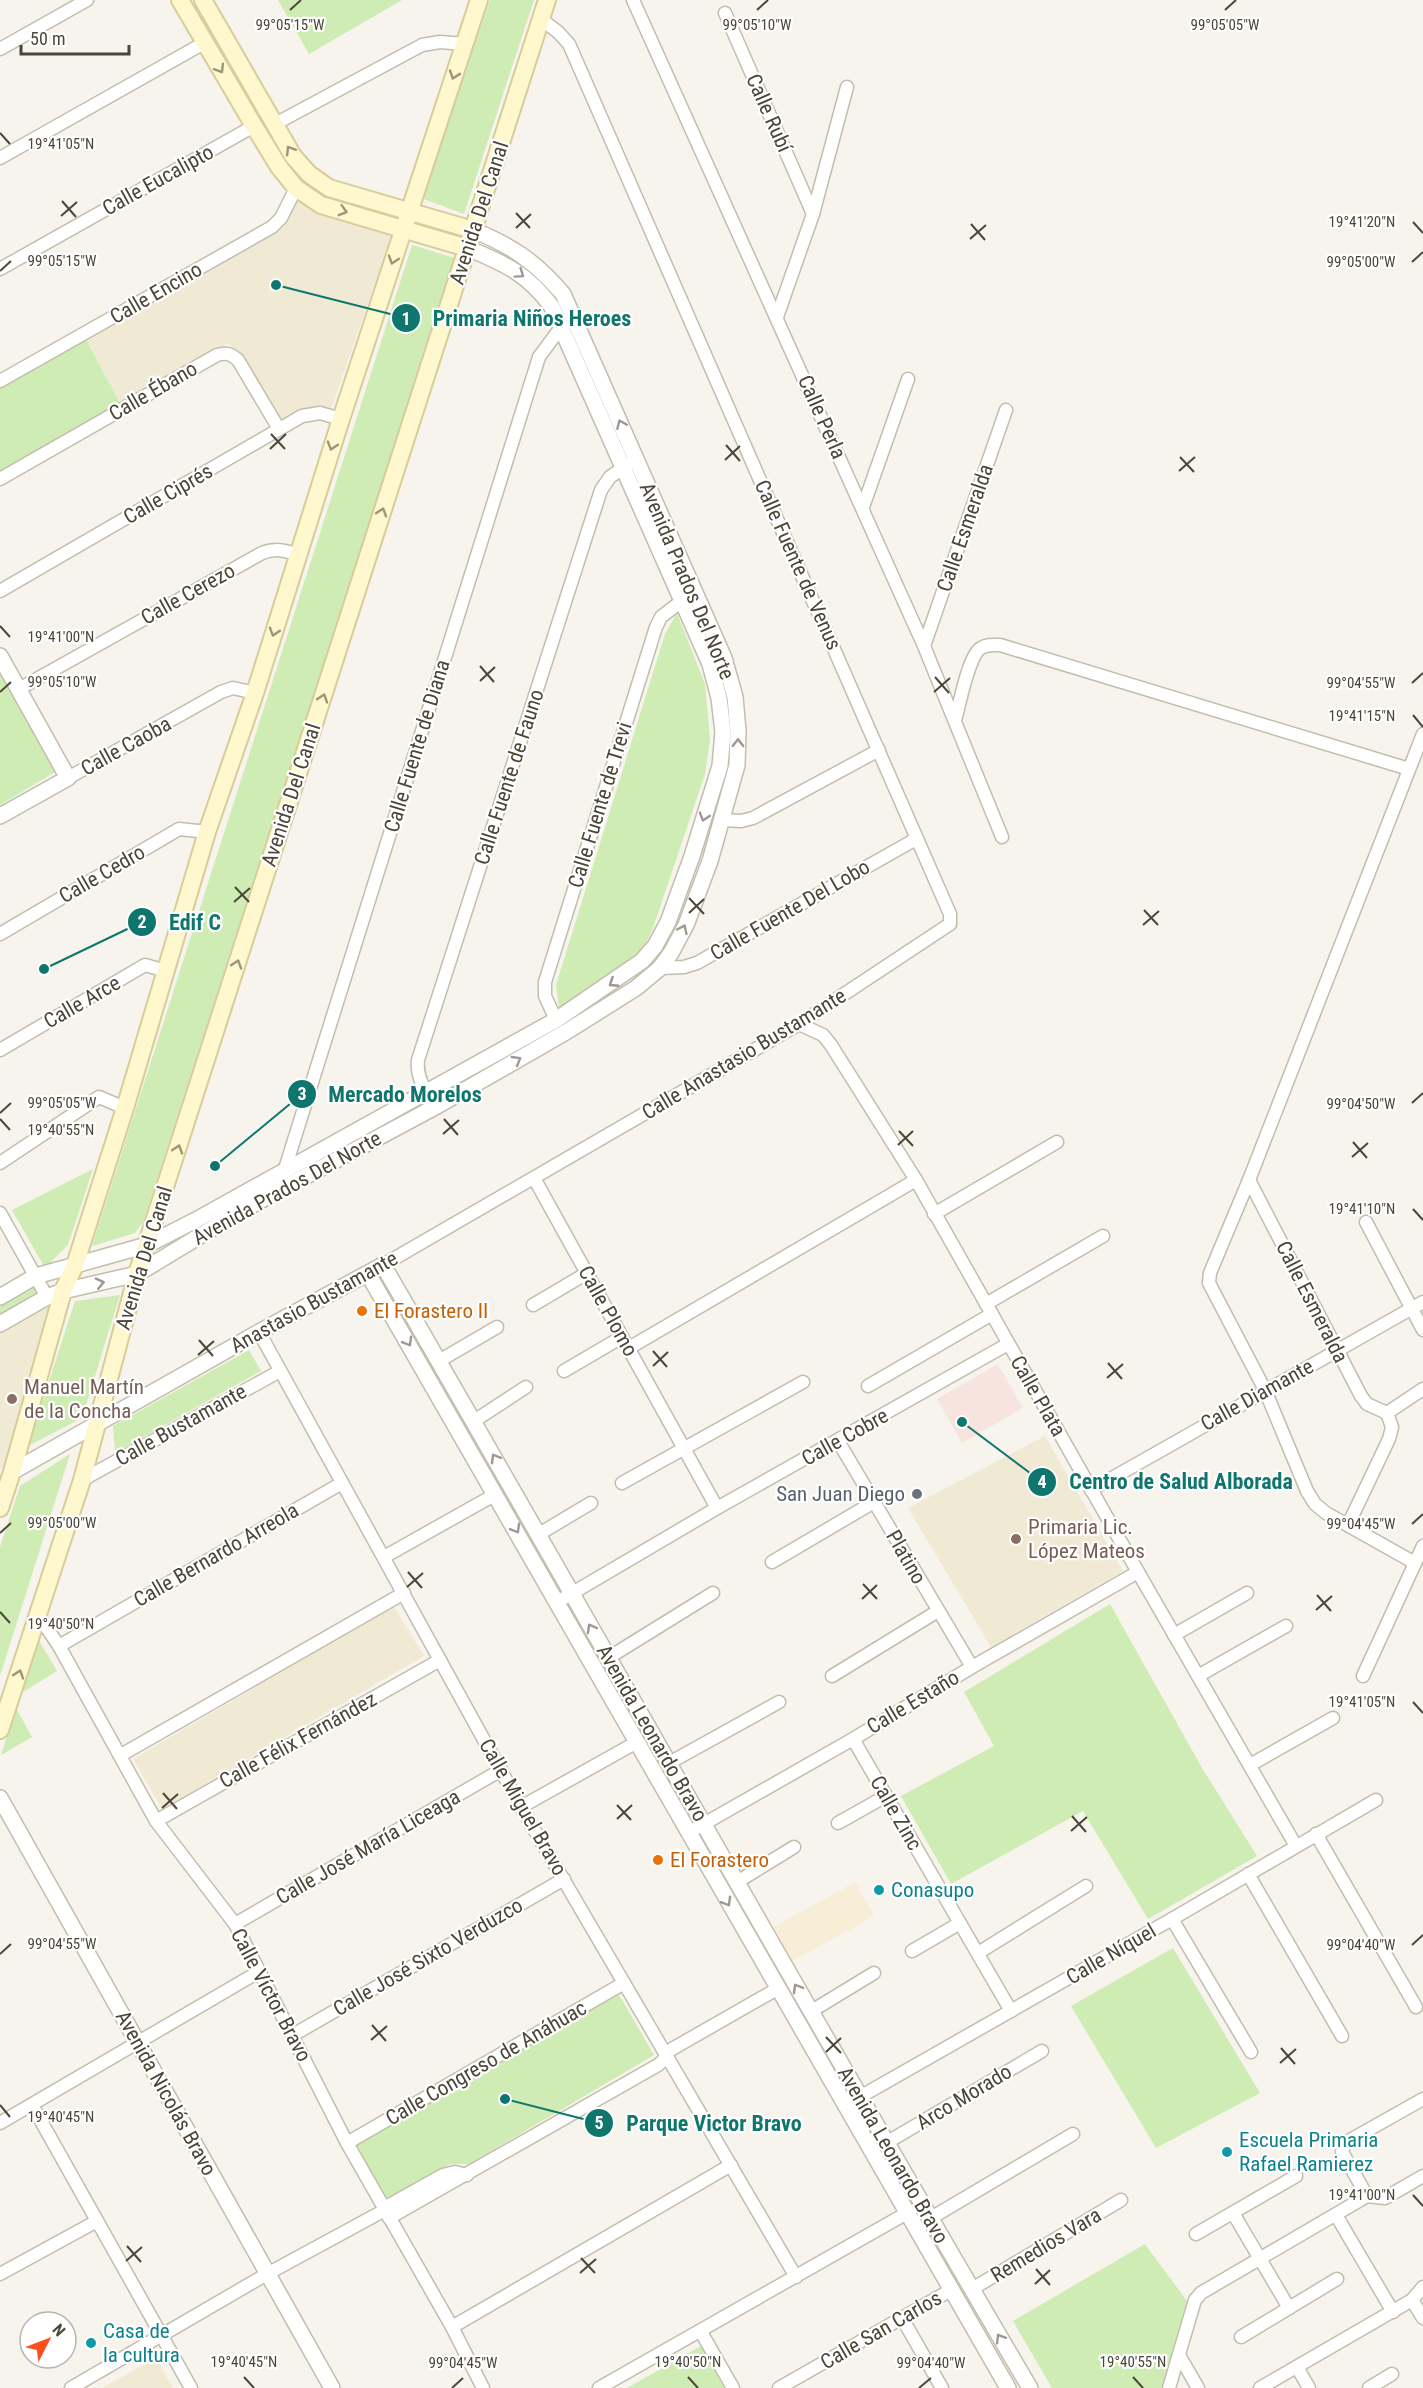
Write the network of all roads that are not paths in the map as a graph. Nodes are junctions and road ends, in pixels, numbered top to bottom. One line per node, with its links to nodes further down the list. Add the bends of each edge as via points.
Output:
1 (87, 0): 11 (street)
2 (180, 0): 9 (main road)
3 (203, 0): 13 (main road, Avenida Prados Del Norte)
4 (479, 0): 10 (main road)
5 (547, 0): 8 (main road, Avenida Del Canal)
6 (633, 0): 23 (street, Calle Perla)
7 (724, 13): 18 (street, Calle Rubí)
8 (541, 19): 20 (main road, Avenida Del Canal); 42 (street, Calle Fuente de Venus, via 569,44)
9 (204, 43): 14 (main road, one-way to 14); 15 (street)
10 (464, 44): 13 (street, via 422,45); 17 (main road, one-way to 17)
11 (0, 49)
12 (847, 87): 18 (street)
13 (275, 124): 17 (main road, Avenida Prados Del Norte, one-way to 13, via 329,188 293,156)
14 (254, 126): 16 (main road); 22 (street, Calle Eucalipto)
15 (0, 158)
16 (296, 188): 19 (main road, one-way to 19, via 321,205); 26 (street, Calle Encino, via 272,227)
17 (408, 212): 19 (main road); 20 (main road, Avenida Prados Del Norte)
18 (813, 214): 23 (street)
19 (403, 228): 21 (main road); 28 (main road, one-way to 28)
20 (473, 230): 21 (main road, Avenida Del Canal); 30 (street, Avenida Prados Del Norte, one-way to 20, via 563,294 525,256)
21 (467, 248): 24 (street, one-way to 24, via 517,271 538,288); 72 (main road, Avenida Del Canal, one-way to 21)
22 (0, 269)
23 (777, 317): 32 (street, Calle Perla)
24 (562, 326): 30 (street); 64 (street, Calle Fuente de Diana, via 539,357)
25 (908, 379): 32 (street)
26 (0, 381)
27 (1006, 410): 36 (street, Calle Esmeralda)
28 (340, 419): 29 (street, Calle Ciprés, via 310,414); 33 (main road, one-way to 33)
29 (279, 429): 31 (street, Calle Ébano, via 238,360 225,353); 34 (street, Calle Ciprés)
30 (630, 463): 35 (street); 46 (street, Avenida Prados Del Norte, one-way to 30, via 737,765 735,697 724,658); 59 (street, Calle Fuente de Fauno, via 610,477 601,490 422,1049 417,1071)
31 (0, 479)
32 (863, 507): 36 (street, Calle Perla)
33 (298, 555): 38 (street, Calle Cerezo, via 283,549 262,553); 39 (main road, one-way to 39)
34 (0, 591)
35 (683, 600): 50 (street, one-way to 50, via 710,664 723,732 720,766); 56 (street, Calle Fuente de Trevi, via 661,617 656,627 545,982 545,996)
36 (924, 646): 40 (street, Calle Perla)
37 (0, 656): 38 (street)
38 (19, 689): 44 (street)
39 (255, 693): 44 (street, Calle Caoba, via 233,688 221,692); 47 (main road)
40 (955, 720): 43 (street, via 973,657 980,648 1000,645); 48 (street, Calle Perla)
41 (1423, 734): 43 (street)
42 (879, 750): 46 (street, via 753,818); 49 (street, Calle Fuente de Venus)
43 (1409, 769): 67 (street)
44 (68, 778): 45 (street, Calle Caoba)
45 (0, 816)
46 (722, 820): 51 (street, Avenida Prados Del Norte)
47 (207, 832): 53 (street, Calle Cedro, via 179,829); 55 (main road)
48 (1002, 837)
49 (916, 839): 52 (street, Calle Fuente de Venus, via 950,914); 54 (street, Calle Fuente Del Lobo, via 697,963)
50 (692, 856): 51 (street); 56 (street, one-way to 56, via 655,946 624,975)
51 (710, 861): 54 (street, Avenida Prados Del Norte, one-way to 51, via 686,925)
52 (950, 924): 57 (street, Calle Anastasio Bustamante)
53 (0, 934)
54 (660, 968): 60 (street, Avenida Prados Del Norte, one-way to 54, via 576,1026)
55 (166, 971): 58 (street, Calle Arce, via 145,964); 61 (main road)
56 (556, 1020): 59 (street)
57 (799, 1024): 65 (street, Calle Anastasio Bustamante); 66 (street, Calle Plata, via 823,1035 831,1045)
58 (0, 1050)
59 (426, 1091): 60 (street, Calle Fuente de Fauno); 64 (street)
60 (437, 1106): 76 (street, Avenida Prados Del Norte, via 241,1211)
61 (125, 1108): 63 (street, via 99,1097); 73 (main road)
62 (1057, 1142): 69 (street)
63 (0, 1163)
64 (284, 1172): 72 (street)
65 (534, 1178): 74 (street, Anastasio Bustamante); 75 (street, Calle Plomo)
66 (916, 1180): 69 (street, Calle Plata); 90 (street)
67 (1249, 1180): 92 (street, Calle Esmeralda); 100 (street, via 1210,1273 1209,1284)
68 (0, 1213): 78 (street)
69 (934, 1214): 85 (street, Calle Plata)
70 (1366, 1222): 84 (street)
71 (1103, 1236): 85 (street)
72 (147, 1245): 73 (street); 76 (main road, Avenida Del Canal)
73 (75, 1265): 78 (street); 79 (main road)
74 (383, 1265): 77 (street, Anastasio Bustamante); 93 (street, Avenida Leonardo Bravo)
75 (587, 1273): 83 (street); 90 (street, Calle Plomo)
76 (137, 1274): 79 (street, Avenida Prados Del Norte, one-way to 76); 103 (main road, Avenida Del Canal)
77 (368, 1274): 89 (street, Anastasio Bustamante); 111 (street, Avenida Leonardo Bravo, one-way to 111)
78 (36, 1276): 80 (street); 81 (street)
79 (63, 1291): 81 (street, Avenida Prados Del Norte); 106 (main road)
80 (0, 1297)
81 (47, 1297): 86 (street, Avenida Prados Del Norte)
82 (1423, 1302): 84 (street, Calle Diamante)
83 (533, 1305)
84 (1412, 1308): 88 (street); 92 (street, Calle Diamante)
85 (989, 1309): 91 (street, Calle Plata); 97 (street)
86 (0, 1324)
87 (497, 1327): 93 (street)
88 (1423, 1330)
89 (259, 1332): 94 (street, Calle Miguel Bravo); 103 (street, Anastasio Bustamante)
90 (625, 1342): 95 (street); 105 (street, Calle Plomo)
91 (1008, 1344): 104 (street, Calle Cobre); 110 (street, Calle Plata)
92 (1337, 1350): 100 (street, Calle Diamante); 101 (street, Calle Esmeralda, via 1361,1396)
93 (440, 1362): 102 (street, Avenida Leonardo Bravo)
94 (280, 1371): 107 (street, Calle Bustamante); 108 (street, Calle Miguel Bravo)
95 (564, 1371)
96 (803, 1382): 105 (street)
97 (868, 1386)
98 (526, 1387): 102 (street)
99 (1423, 1389): 101 (street)
100 (1265, 1390): 110 (street, Calle Diamante); 116 (street, via 1307,1491 1315,1504)
101 (1387, 1413): 116 (street, via 1392,1427 1389,1439)
102 (474, 1421): 117 (street, Avenida Leonardo Bravo, one-way to 102)
103 (98, 1425): 106 (street, Anastasio Bustamante); 107 (main road, Avenida Del Canal)
104 (838, 1441): 112 (street, Platino); 115 (street, Calle Cobre)
105 (684, 1448): 109 (street); 115 (street, Calle Plomo)
106 (6, 1475): 114 (main road)
107 (82, 1480): 129 (main road, Avenida Del Canal)
108 (342, 1483): 119 (street, Calle Miguel Bravo); 132 (street, Calle Bernardo Arreola)
109 (622, 1484)
110 (1092, 1490): 122 (street, Calle Plata)
111 (496, 1494): 119 (street); 127 (street, Avenida Leonardo Bravo, one-way to 127)
112 (873, 1502): 120 (street); 128 (street, Platino)
113 (591, 1503): 117 (street)
114 (0, 1508)
115 (717, 1508): 124 (street, Calle Cobre)
116 (1348, 1525): 121 (street)
117 (539, 1534): 124 (street, Avenida Leonardo Bravo)
118 (1423, 1546): 121 (street)
119 (384, 1557): 123 (street, Calle Miguel Bravo)
120 (772, 1562)
121 (1415, 1563): 138 (street)
122 (1137, 1572): 131 (street, Calle Plata); 135 (street, Calle Estaño)
123 (404, 1593): 134 (street, Calle Miguel Bravo); 144 (street)
124 (572, 1593): 127 (street, Calle Cobre); 133 (street, Avenida Leonardo Bravo, one-way to 124)
125 (713, 1593): 133 (street)
126 (1246, 1593): 131 (street)
127 (558, 1602): 143 (street, Avenida Leonardo Bravo)
128 (938, 1611): 135 (street, Platino); 136 (street)
129 (38, 1615): 132 (street, Calle Víctor Bravo); 141 (main road, Avenida Del Canal, one-way to 129)
130 (1286, 1626): 137 (street)
131 (1174, 1635): 137 (street, Calle Plata)
132 (59, 1646): 144 (street, Calle Víctor Bravo)
133 (608, 1658): 145 (street, Avenida Leonardo Bravo)
134 (440, 1660): 147 (street, Calle Miguel Bravo); 152 (street, Calle Félix Fernández)
135 (972, 1666): 142 (street, Calle Estaño)
136 (832, 1676)
137 (1198, 1676): 146 (street, Calle Plata)
138 (1363, 1676)
139 (779, 1702): 145 (street)
140 (1333, 1718): 146 (street)
141 (0, 1730)
142 (853, 1739): 148 (street, Calle Zinc); 154 (street, Calle Estaño)
143 (637, 1742): 151 (street); 155 (street, Avenida Leonardo Bravo)
144 (121, 1755): 152 (street, Calle Víctor Bravo)
145 (669, 1763): 154 (street, Avenida Leonardo Bravo)
146 (1250, 1766): 157 (street, Calle Plata)
147 (501, 1770): 151 (street, Calle Miguel Bravo); 165 (street, Calle José María Liceaga)
148 (886, 1796): 153 (street); 164 (street, Calle Zinc)
149 (0, 1798): 177 (street, Avenida Nicolás Bravo)
150 (1376, 1800): 156 (street, Calle Níquel)
151 (522, 1807): 160 (street, Calle Miguel Bravo)
152 (156, 1821): 165 (street, Calle Víctor Bravo)
153 (838, 1823)
154 (704, 1824): 155 (street, Calle Estaño); 161 (street, Avenida Leonardo Bravo)
155 (688, 1833): 171 (street, Avenida Leonardo Bravo, one-way to 171)
156 (1316, 1834): 157 (street, Calle Níquel); 172 (street)
157 (1296, 1846): 159 (street, Calle Níquel)
158 (794, 1847): 161 (street)
159 (1248, 1874): 163 (street, Calle Níquel); 176 (street)
160 (564, 1879): 170 (street, Calle Miguel Bravo); 175 (street, Calle José Sixto Verduzco)
161 (737, 1882): 174 (street, Avenida Leonardo Bravo, one-way to 161)
162 (1086, 1886): 167 (street)
163 (1172, 1919): 173 (street, Calle Níquel); 179 (street)
164 (960, 1923): 166 (street); 167 (street, Calle Zinc)
165 (235, 1924): 168 (street, Calle Víctor Bravo)
166 (912, 1951)
167 (978, 1953): 173 (street, Calle Zinc)
168 (260, 1971): 175 (street, Calle Víctor Bravo); 177 (street)
169 (874, 1973): 174 (street)
170 (624, 1983): 180 (street, Calle Miguel Bravo); 187 (street, Calle Congreso de Anáhuac)
171 (777, 1989): 180 (street); 184 (street, Avenida Leonardo Bravo)
172 (1416, 2007)
173 (1011, 2011): 181 (street, Calle Níquel)
174 (810, 2012): 181 (street, Avenida Leonardo Bravo)
175 (293, 2035): 187 (street, Calle Víctor Bravo)
176 (1342, 2036)
177 (139, 2043): 183 (street); 203 (street, Avenida Nicolás Bravo)
178 (1042, 2051): 188 (street, Arco Morado)
179 (1251, 2052)
180 (666, 2055): 189 (street, Calle Miguel Bravo); 194 (street, via 658,2066 462,2177 455,2172 444,2175)
181 (859, 2097): 184 (street, Calle Níquel); 188 (street, Avenida Leonardo Bravo)
182 (1423, 2099): 192 (street, via 1345,2143 1342,2152)
183 (32, 2105): 185 (street); 199 (street)
184 (844, 2106): 196 (street, Avenida Leonardo Bravo)
185 (0, 2123)
186 (1073, 2134): 198 (street)
187 (347, 2143): 194 (street, Calle Víctor Bravo)
188 (886, 2143): 198 (street, Avenida Leonardo Bravo)
189 (731, 2165): 204 (street, Calle Miguel Bravo); 214 (street)
190 (1296, 2176): 195 (street)
191 (1423, 2176): 192 (street, via 1385,2198)
192 (1367, 2196): 197 (street)
193 (1121, 2200): 207 (street, Remedios Vara)
194 (386, 2212): 203 (street); 214 (street, Calle Víctor Bravo)
195 (1233, 2213): 200 (street); 201 (street)
196 (907, 2214): 204 (street); 208 (street, Avenida Leonardo Bravo)
197 (1335, 2215): 201 (street); 211 (street)
198 (931, 2218): 207 (street, Avenida Leonardo Bravo)
199 (97, 2221): 202 (street); 216 (street)
200 (1196, 2234)
201 (1260, 2259): 210 (street); 218 (street, via 1201,2293)
202 (0, 2274)
203 (267, 2274): 216 (street); 223 (street, Avenida Nicolás Bravo)
204 (796, 2277): 215 (street)
205 (1337, 2279): 210 (street)
206 (1423, 2288): 209 (street)
207 (972, 2289): 230 (street, Avenida Leonardo Bravo, one-way to 207)
208 (951, 2290): 212 (street, Calle San Carlos); 229 (street, Avenida Leonardo Bravo)
209 (1413, 2300): 211 (street); 213 (street)
210 (1289, 2308): 217 (street)
211 (1393, 2312): 219 (street)
212 (902, 2318): 227 (street, Calle San Carlos); 228 (street)
213 (1423, 2318)
214 (452, 2327): 224 (street, Calle Víctor Bravo)
215 (701, 2332): 225 (street); 226 (street)
216 (162, 2335): 221 (street); 222 (street)
217 (1241, 2337)
218 (1179, 2355): 231 (street); 232 (street)
219 (1297, 2367): 233 (street); 234 (street)
220 (1392, 2374): 235 (street)
221 (71, 2388)
222 (191, 2388)
223 (332, 2388)
224 (483, 2388)
225 (599, 2388)
226 (733, 2388)
227 (779, 2388)
228 (942, 2388)
229 (1008, 2388)
230 (1030, 2388)
231 (1169, 2388)
232 (1198, 2388)
233 (1260, 2388)
234 (1310, 2388)
235 (1369, 2388)

